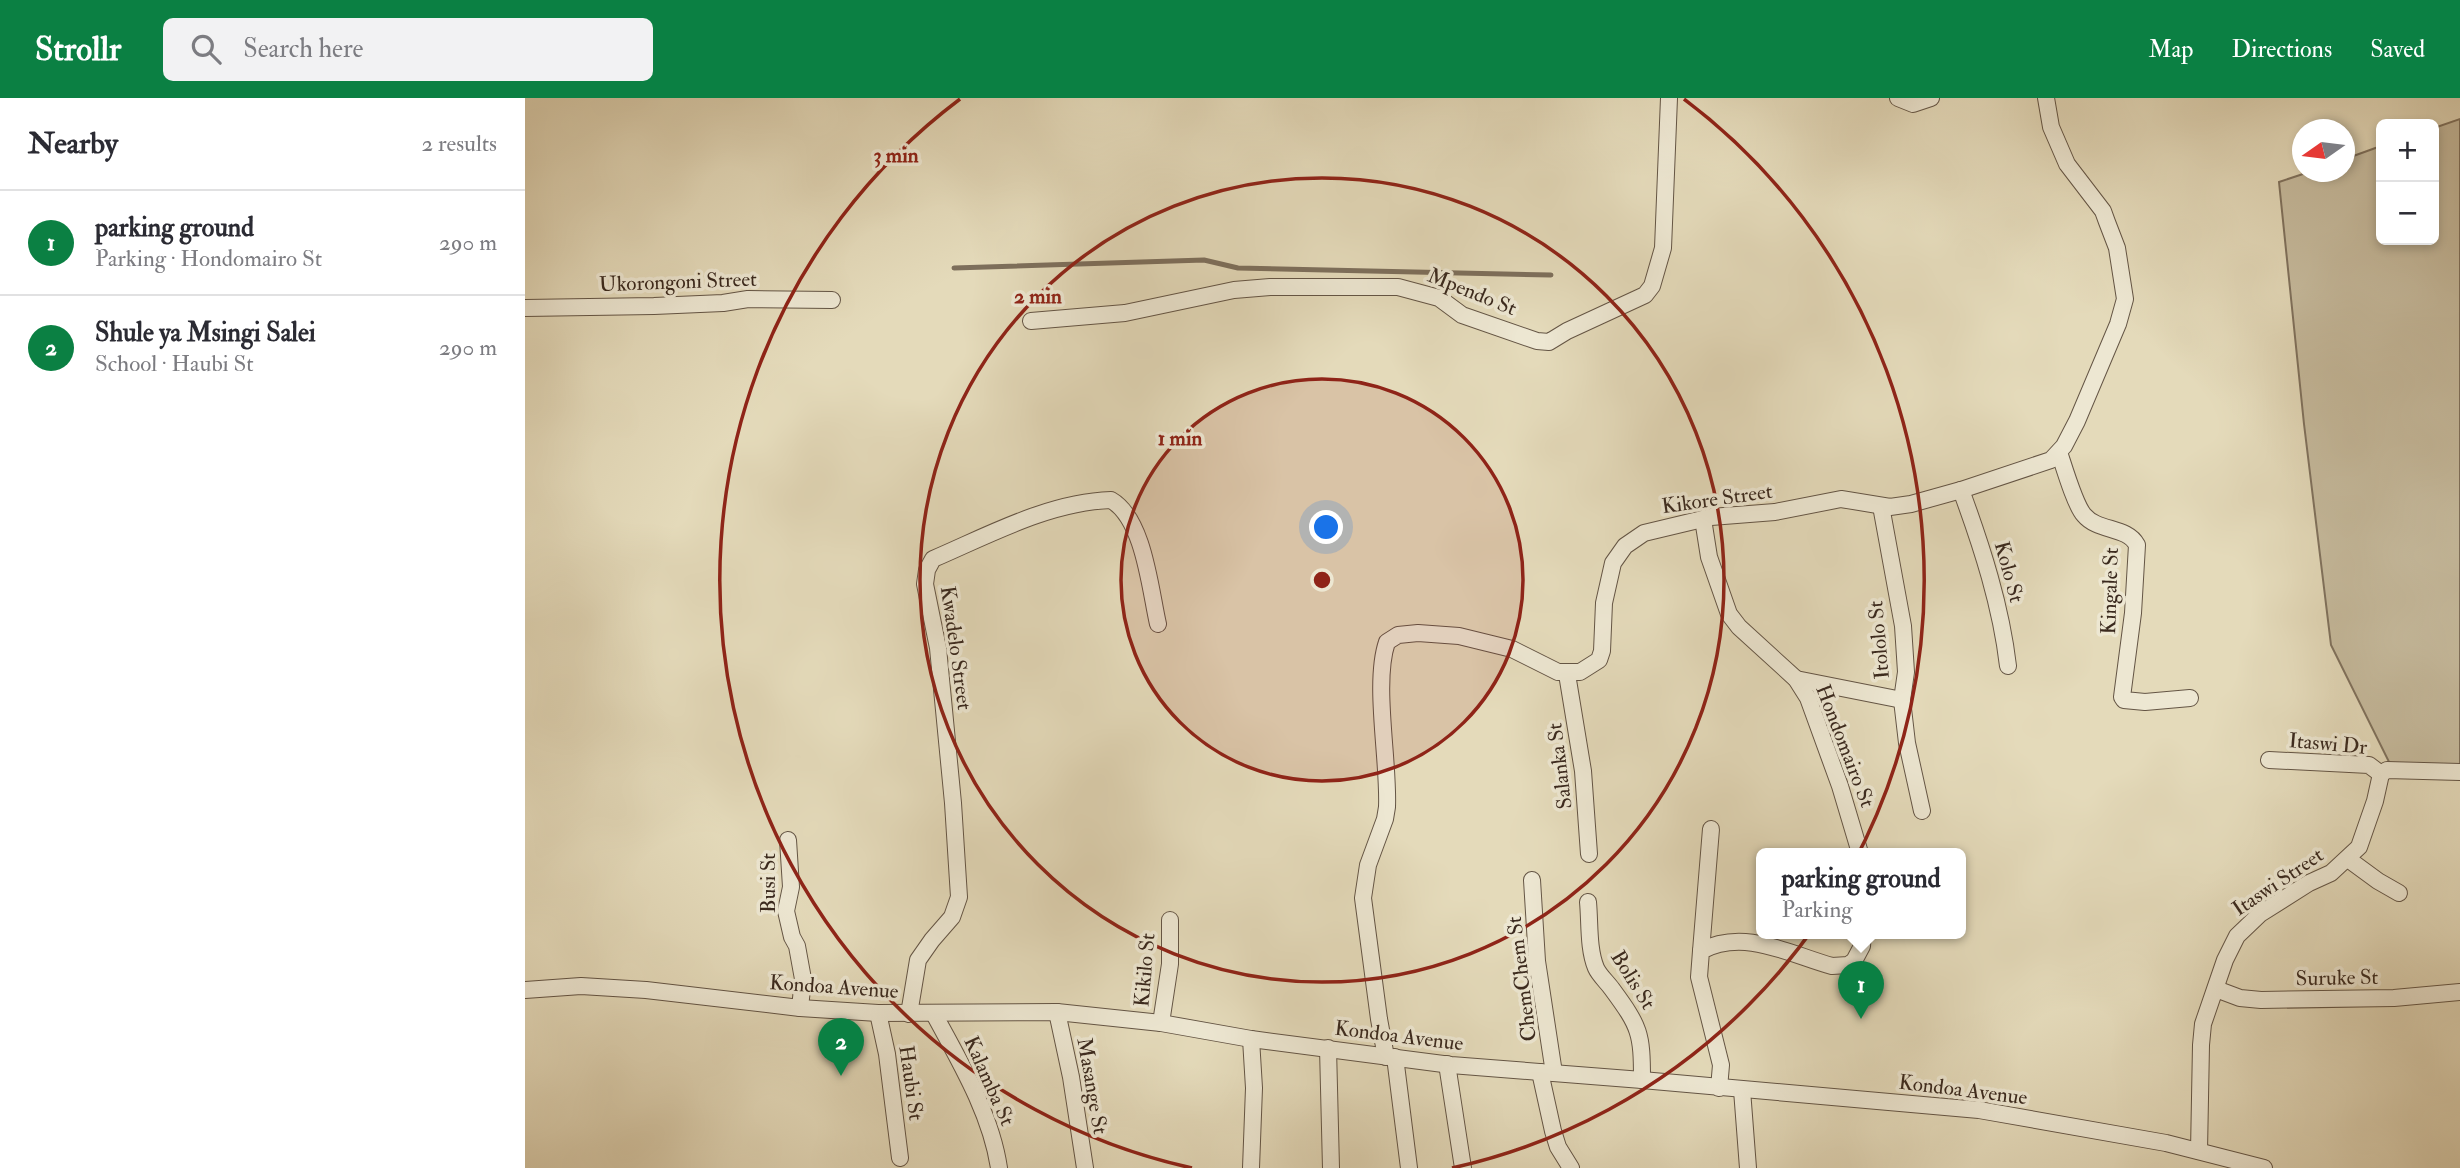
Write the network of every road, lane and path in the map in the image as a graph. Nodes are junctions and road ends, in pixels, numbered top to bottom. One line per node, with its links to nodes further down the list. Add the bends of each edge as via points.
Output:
1 (1669, 98): 7 (street, Mpendo St, via 1663,248 1652,286 1645,295 1549,342 1462,315 1439,298 1398,287 1234,290 1125,313)
2 (1898, 98): 3 (street, via 1913,104)
3 (1931, 98)
4 (2046, 98): 8 (street, via 2051,127 2067,164 2103,211 2117,248 2125,299 2089,392)
5 (832, 300): 6 (street, Ukorongoni Street)
6 (525, 308)
7 (1031, 321)
8 (2059, 452): 9 (street, Kikore Street, via 2043,463); 16 (street, Kingale St, via 2084,515 2102,527 2127,534 2137,545 2122,697 2145,702)
9 (1961, 490): 10 (street, Kikore Street, via 1910,504); 13 (street, Kolo St, via 1995,597)
10 (1881, 506): 11 (street, Kikore Street, via 1840,499); 17 (street, Itololo St, via 1903,626 1906,673)
11 (1703, 519): 14 (street, Kikore Street, via 1652,530 1625,545 1609,574 1599,660 1588,669); 15 (street, Hondomairo St, via 1709,557 1729,614)
12 (1158, 624): 39 (street, Kwadelo Street, via 1141,548 1128,514 1111,500 1077,503 1036,515 933,559 925,584 938,648 959,898 952,917 918,960)
13 (2008, 666)
14 (1567, 674): 25 (street, Salanka St, via 1584,771); 44 (street, via 1503,646 1459,636 1417,633 1398,635 1387,642 1382,693 1387,807 1368,865 1363,898 1379,1019)
15 (1796, 679): 17 (street); 24 (street, Hondomairo St, via 1819,724)
16 (2190, 698)
17 (1902, 700): 21 (street, Itololo St, via 1906,743)
18 (2269, 760): 20 (street, Itaswi Dr, via 2369,765)
19 (2460, 772): 20 (street, via 2387,770)
20 (2381, 774): 26 (street, Itaswi Street, via 2359,847)
21 (1922, 811)
22 (1711, 829): 32 (street)
23 (788, 840): 36 (street, Busi St, via 791,887 786,911 803,978)
24 (1858, 848)
25 (1589, 854)
26 (2348, 859): 28 (street); 33 (street, Itaswi Street, via 2260,914 2237,936)
27 (1532, 880): 46 (street, ChemChem St)
28 (2399, 893)
29 (1588, 902): 47 (street, Bolis St, via 1596,970 1640,1033)
30 (1170, 919): 41 (street, Kikilo St, via 1170,964)
31 (1863, 939): 32 (street, via 1848,965 1832,966 1742,940)
32 (1701, 951): 48 (street, via 1699,977 1721,1065)
33 (2216, 989): 35 (street, Suruke St, via 2261,1000); 50 (street, Itaswi Street, via 2203,1024)
34 (525, 990): 36 (street, Kondoa Avenue, via 581,986 646,990)
35 (2460, 992)
36 (800, 1008): 38 (street, Kondoa Avenue)
37 (1057, 1012): 40 (street, Kondoa Avenue); 41 (street, Kondoa Avenue); 53 (street, Masange St)
38 (878, 1013): 39 (street, Kondoa Avenue); 51 (street, Haubi St)
39 (909, 1014): 40 (street, Kondoa Avenue)
40 (934, 1014): 52 (street, Kalamba St, via 972,1090)
41 (1161, 1023): 42 (street, Kondoa Avenue)
42 (1251, 1039): 43 (street, Kondoa Avenue); 54 (street)
43 (1328, 1048): 44 (street, Kondoa Avenue); 55 (street)
44 (1391, 1057): 45 (street, Kondoa Avenue); 56 (street)
45 (1447, 1065): 46 (street, Kondoa Avenue); 57 (street)
46 (1547, 1073): 47 (street, Kondoa Avenue); 58 (street, ChemChem St, via 1553,1131)
47 (1642, 1080): 48 (street, Kondoa Avenue)
48 (1719, 1088): 49 (street, Kondoa Avenue)
49 (1742, 1090): 50 (street, Kondoa Avenue, via 1979,1110); 59 (street)
50 (2199, 1151): 60 (street, Kondoa Avenue)
51 (900, 1158)
52 (999, 1168)
53 (1085, 1168)
54 (1251, 1168)
55 (1332, 1168)
56 (1409, 1168)
57 (1463, 1168)
58 (1571, 1168)
59 (1748, 1168)
60 (2264, 1168)

